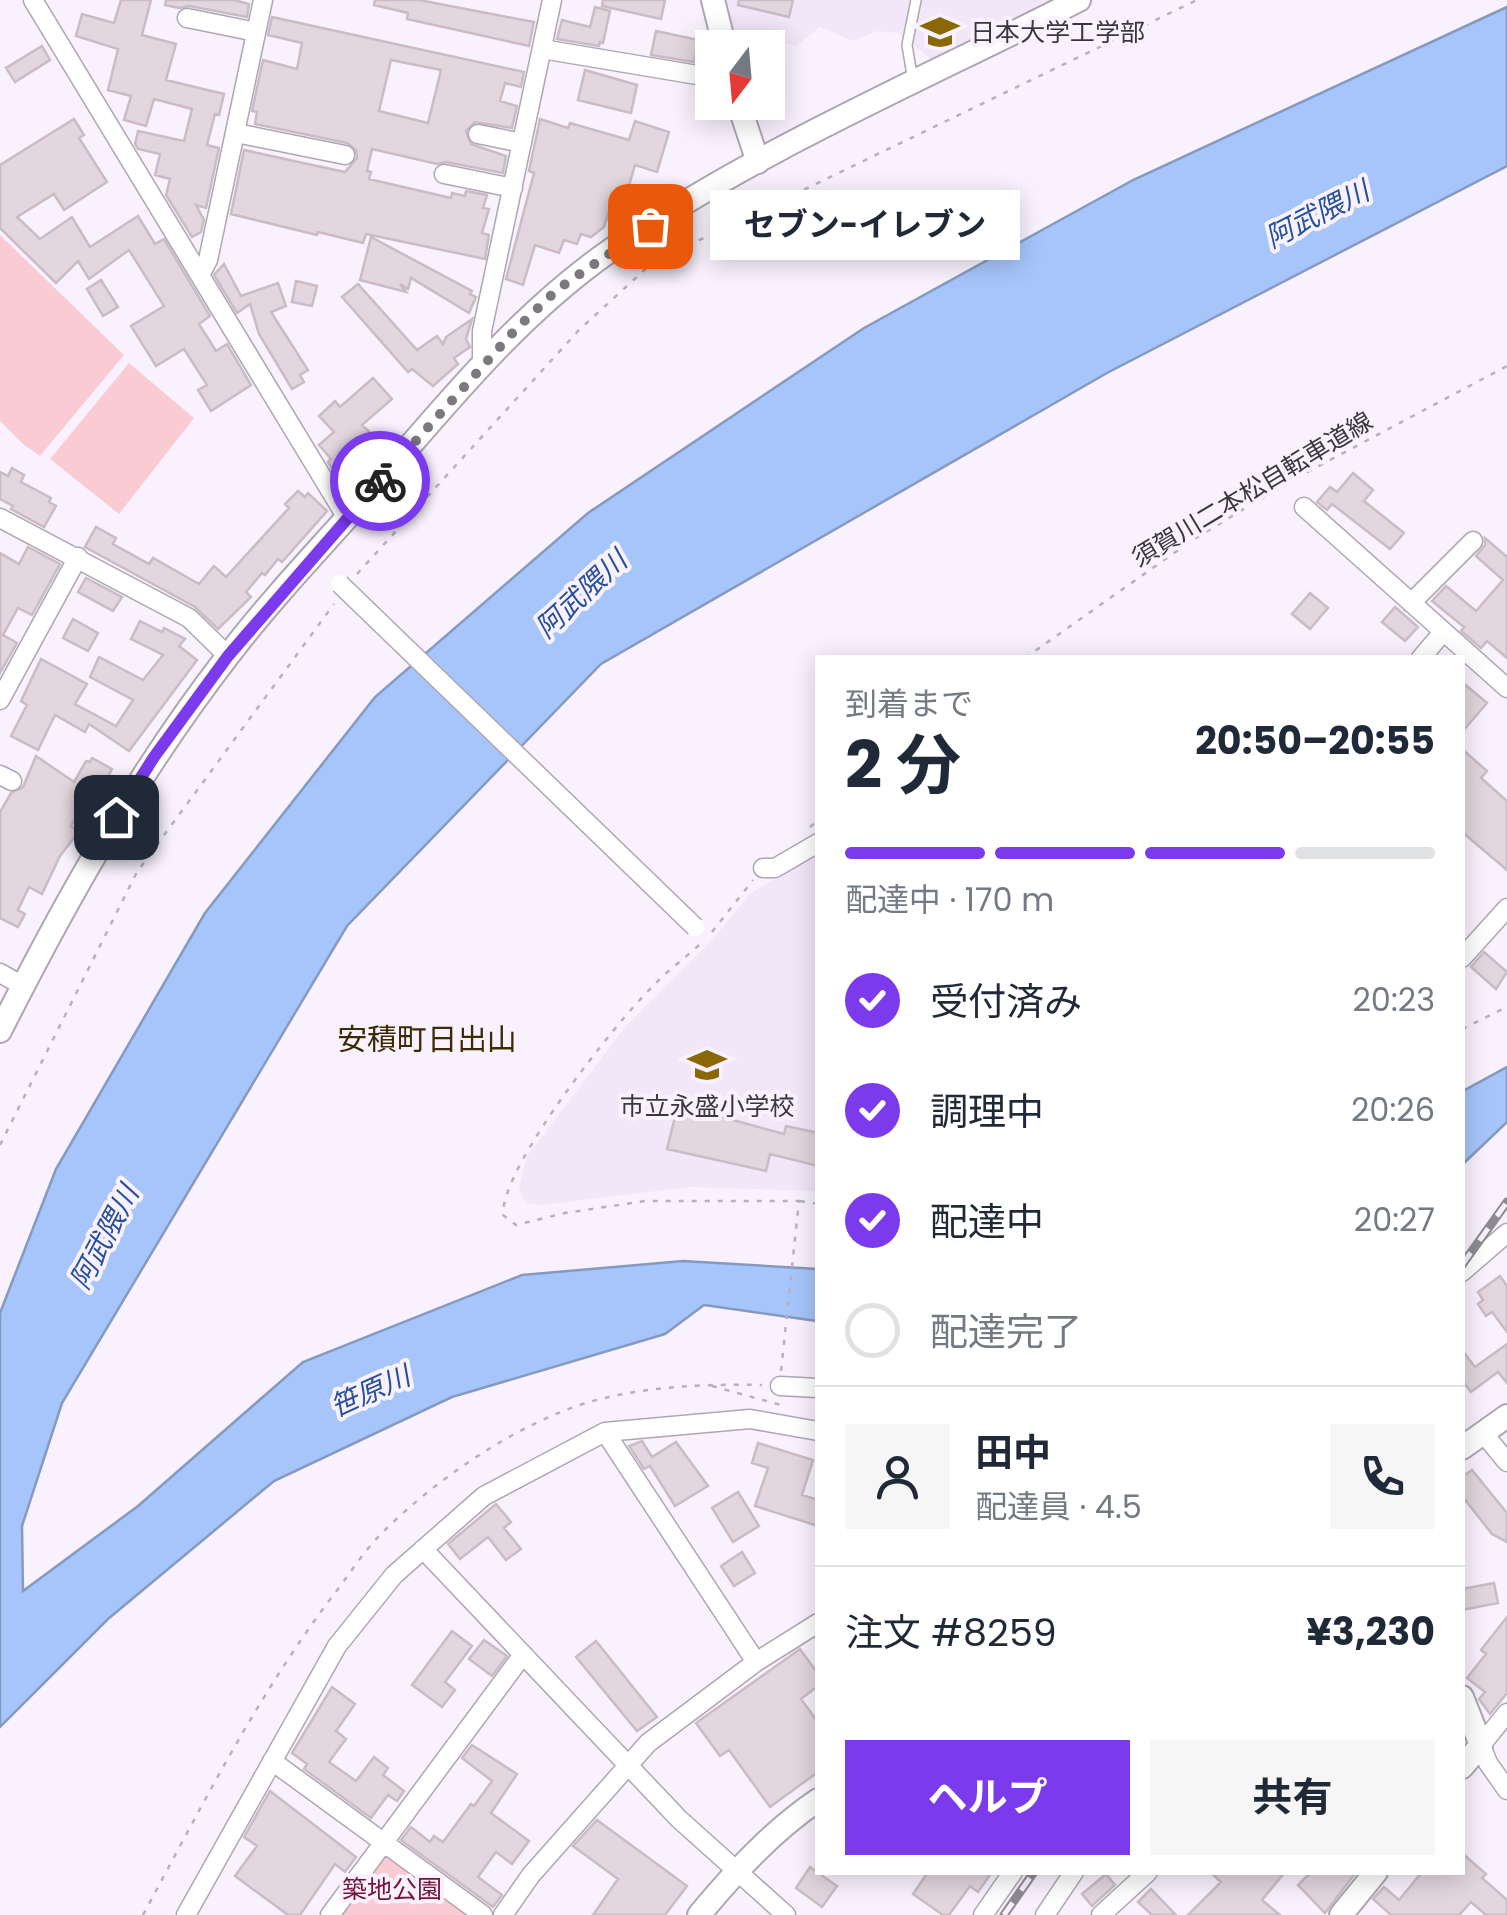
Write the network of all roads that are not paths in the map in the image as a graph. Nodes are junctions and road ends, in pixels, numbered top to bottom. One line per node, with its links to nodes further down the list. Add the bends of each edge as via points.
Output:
1 (33, 0): 21 (street)
2 (263, 0): 9 (street)
3 (550, 0): 10 (street)
4 (713, 0): 8 (street)
5 (916, 0): 12 (lane, via 907,45)
6 (1079, 0): 12 (street)
7 (187, 18): 9 (street)
8 (720, 30)
9 (256, 32): 14 (street)
10 (542, 49): 11 (street); 16 (street)
11 (695, 75)
12 (913, 81): 18 (street)
13 (744, 120): 18 (street)
14 (236, 133): 17 (street); 21 (street)
15 (478, 134): 16 (street)
16 (522, 143): 20 (street)
17 (345, 155)
18 (758, 162): 22 (street, via 613,248 516,329)
19 (444, 174): 20 (street)
20 (512, 188): 22 (street, via 482,331)
21 (201, 273): 25 (street)
22 (482, 367): 25 (street)
23 (1304, 507): 29 (street)
24 (0, 518): 27 (street)
25 (347, 518): 32 (street)
26 (1473, 541): 29 (street)
27 (78, 557): 32 (street, via 189,618); 34 (street)
28 (344, 587): 38 (street, bridge)
29 (1411, 604): 30 (street)
30 (1444, 632): 31 (street); 33 (street)
31 (1424, 655)
32 (228, 656): 41 (street, via 97,848)
33 (1507, 688)
34 (0, 700)
35 (811, 837): 36 (street, via 775,868)
36 (762, 868)
37 (1507, 908): 39 (street)
38 (695, 927)
39 (1465, 955)
40 (0, 972): 41 (street)
41 (23, 986): 42 (street)
42 (0, 1031)
43 (1507, 1233): 44 (street)
44 (1465, 1269)
45 (781, 1381): 46 (street)
46 (815, 1387)
47 (1507, 1416): 50 (street)
48 (815, 1430): 49 (street, via 750,1419)
49 (605, 1432): 53 (street, via 484,1496); 56 (street)
50 (1483, 1433): 51 (street); 52 (street)
51 (1465, 1446)
52 (1507, 1462)
53 (423, 1549): 55 (street); 60 (street, via 337,1646)
54 (815, 1625): 56 (street)
55 (522, 1656): 62 (street); 65 (street)
56 (756, 1662): 62 (street, via 648,1743)
57 (1465, 1704): 59 (street)
58 (1507, 1713): 59 (street)
59 (1481, 1744): 61 (street); 63 (street)
60 (272, 1761): 65 (street); 72 (street)
61 (1465, 1763)
62 (631, 1765): 66 (street); 75 (street, via 531,1875)
63 (1507, 1790)
64 (815, 1802): 66 (street)
65 (384, 1842): 73 (street); 74 (street)
66 (735, 1872): 76 (street); 77 (street)
67 (1011, 1875): 78 (street)
68 (1073, 1875): 71 (street)
69 (1145, 1875): 79 (street)
70 (1373, 1875): 80 (street)
71 (1056, 1911)
72 (186, 1915)
73 (330, 1915)
74 (483, 1915)
75 (504, 1915)
76 (699, 1915)
77 (786, 1915)
78 (983, 1915)
79 (1101, 1915)
80 (1340, 1915)

